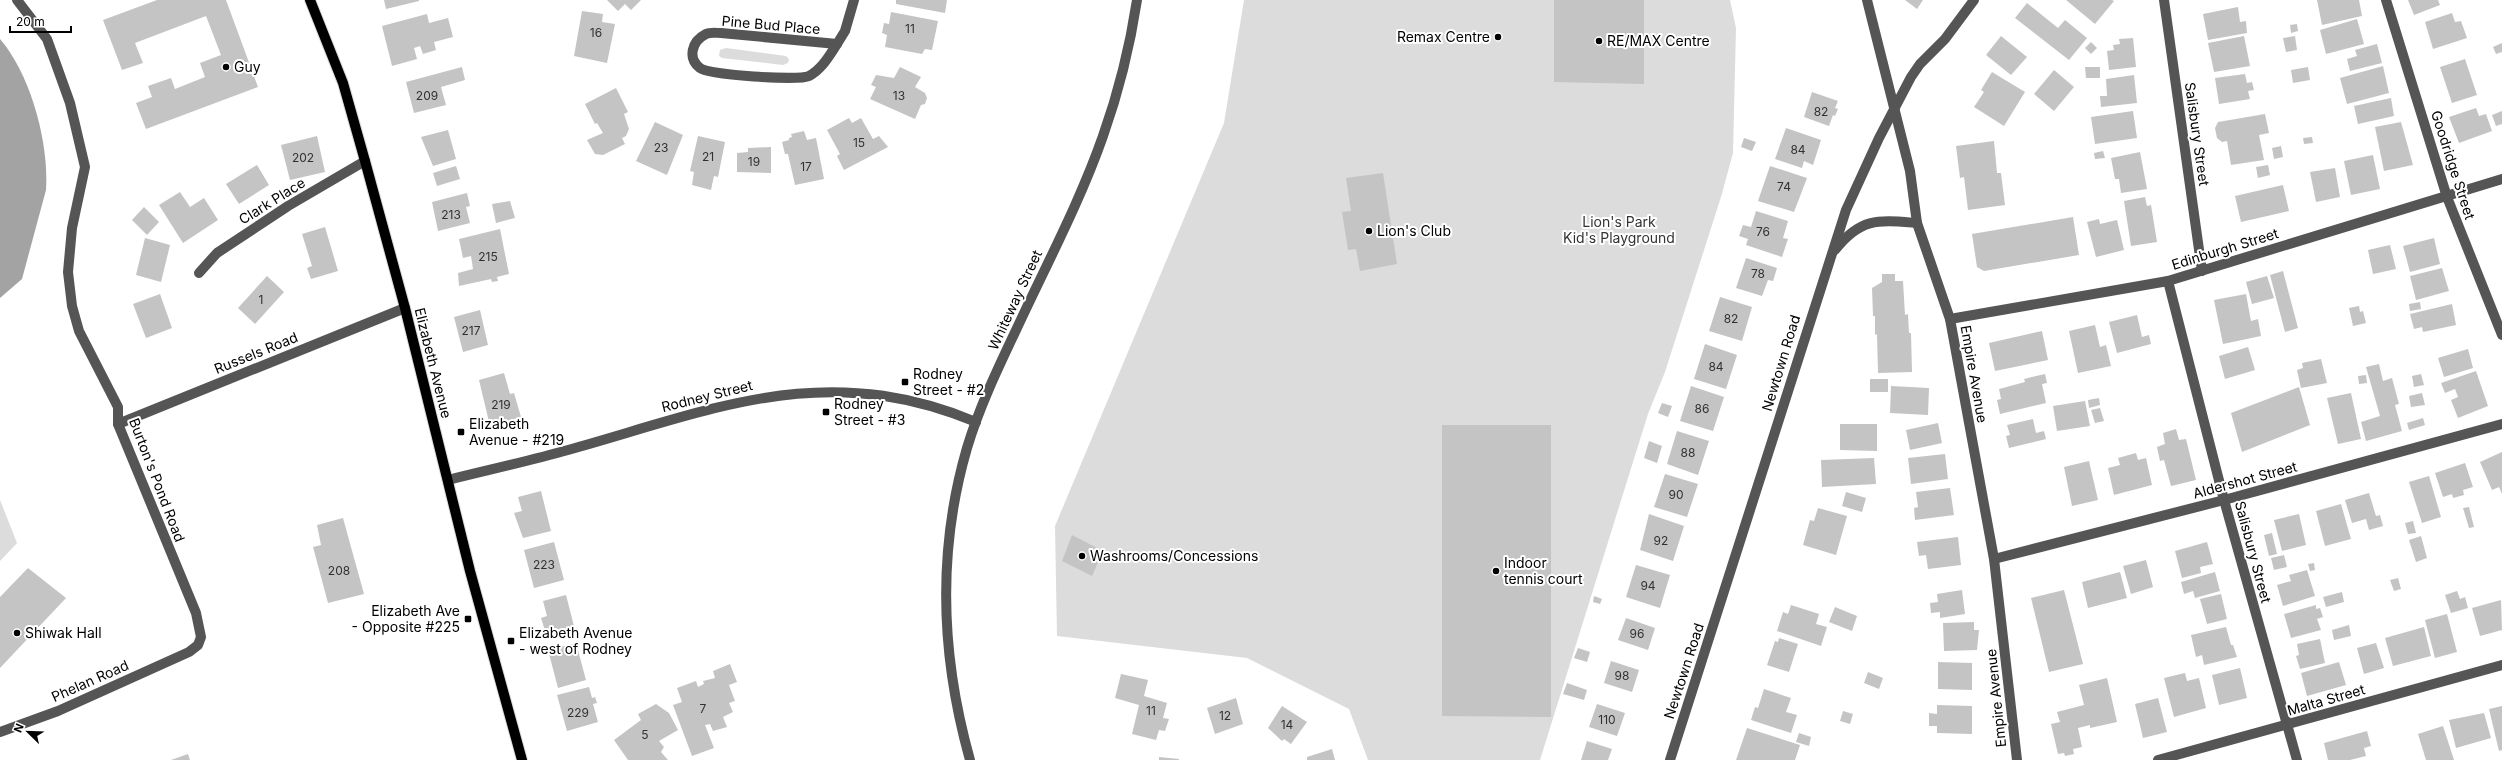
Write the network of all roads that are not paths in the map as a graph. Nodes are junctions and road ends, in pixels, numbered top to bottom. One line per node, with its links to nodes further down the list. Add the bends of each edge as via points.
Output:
1 (17, 0): 23 (street, Burton's Pond Road, via 47,39 70,103 85,167 72,228 68,272 72,306 79,331 118,407)
2 (310, 0): 11 (main road, Elizabeth Avenue, via 343,83)
3 (854, 0): 9 (street, Pine Bud Place, via 845,31)
4 (1137, 0): 22 (street, Whiteway Street, via 1120,86 1103,138)
5 (1867, 0): 10 (street, Empire Avenue)
6 (1974, 0): 10 (street, Newtown Road, via 1945,39 1920,64)
7 (2164, 0): 16 (street, Salisbury Street)
8 (2386, 0): 13 (street, Goodridge Street)
9 (837, 44): 9 (street, Pine Bud Place, via 707,34 697,40 692,50 694,62 701,70 789,78 808,76 822,66)
10 (1894, 108): 14 (street, Empire Avenue, via 1912,182); 15 (street, Newtown Road, via 1852,196)
11 (365, 161): 17 (street, Clark Place, via 288,206 217,253); 19 (main road, Elizabeth Avenue)
12 (2502, 179): 13 (street, Edinburgh Street)
13 (2447, 197): 16 (street, Edinburgh Street); 21 (street, Goodridge Street)
14 (1917, 223): 15 (street, via 1888,221 1862,226 1848,234); 20 (street, Empire Avenue)
15 (1829, 258): 34 (street, Newtown Road)
16 (2202, 271): 18 (street, Edinburgh Street)
17 (199, 273)
18 (2168, 281): 20 (street, Edinburgh Street); 26 (street, Salisbury Street)
19 (405, 308): 23 (street, Russels Road); 25 (main road, Elizabeth Avenue)
20 (1950, 319): 27 (street, Empire Avenue)
21 (2502, 335)
22 (976, 422): 25 (street, Rodney Street, via 947,411 874,395 841,392 794,393 737,401 568,450); 33 (street, Whiteway Street, via 966,449 955,500 946,590 950,673 955,705)
23 (118, 424): 28 (street, Burton's Pond Road, via 200,627 201,637 198,644)
24 (2502, 424): 26 (street, Aldershot Street)
25 (448, 480): 32 (main road, Elizabeth Avenue)
26 (2224, 500): 27 (street, Aldershot Street); 30 (street, Salisbury Street)
27 (1994, 559): 35 (street, Empire Avenue)
28 (189, 652): 31 (street, Phelan Road, via 58,711)
29 (2502, 665): 30 (street, Malta Street)
30 (2288, 725): 36 (street, Malta Street); 37 (street, Salisbury Street)
31 (0, 732)
32 (522, 760)
33 (970, 760)
34 (1670, 760)
35 (2017, 760)
36 (2158, 760)
37 (2297, 760)

